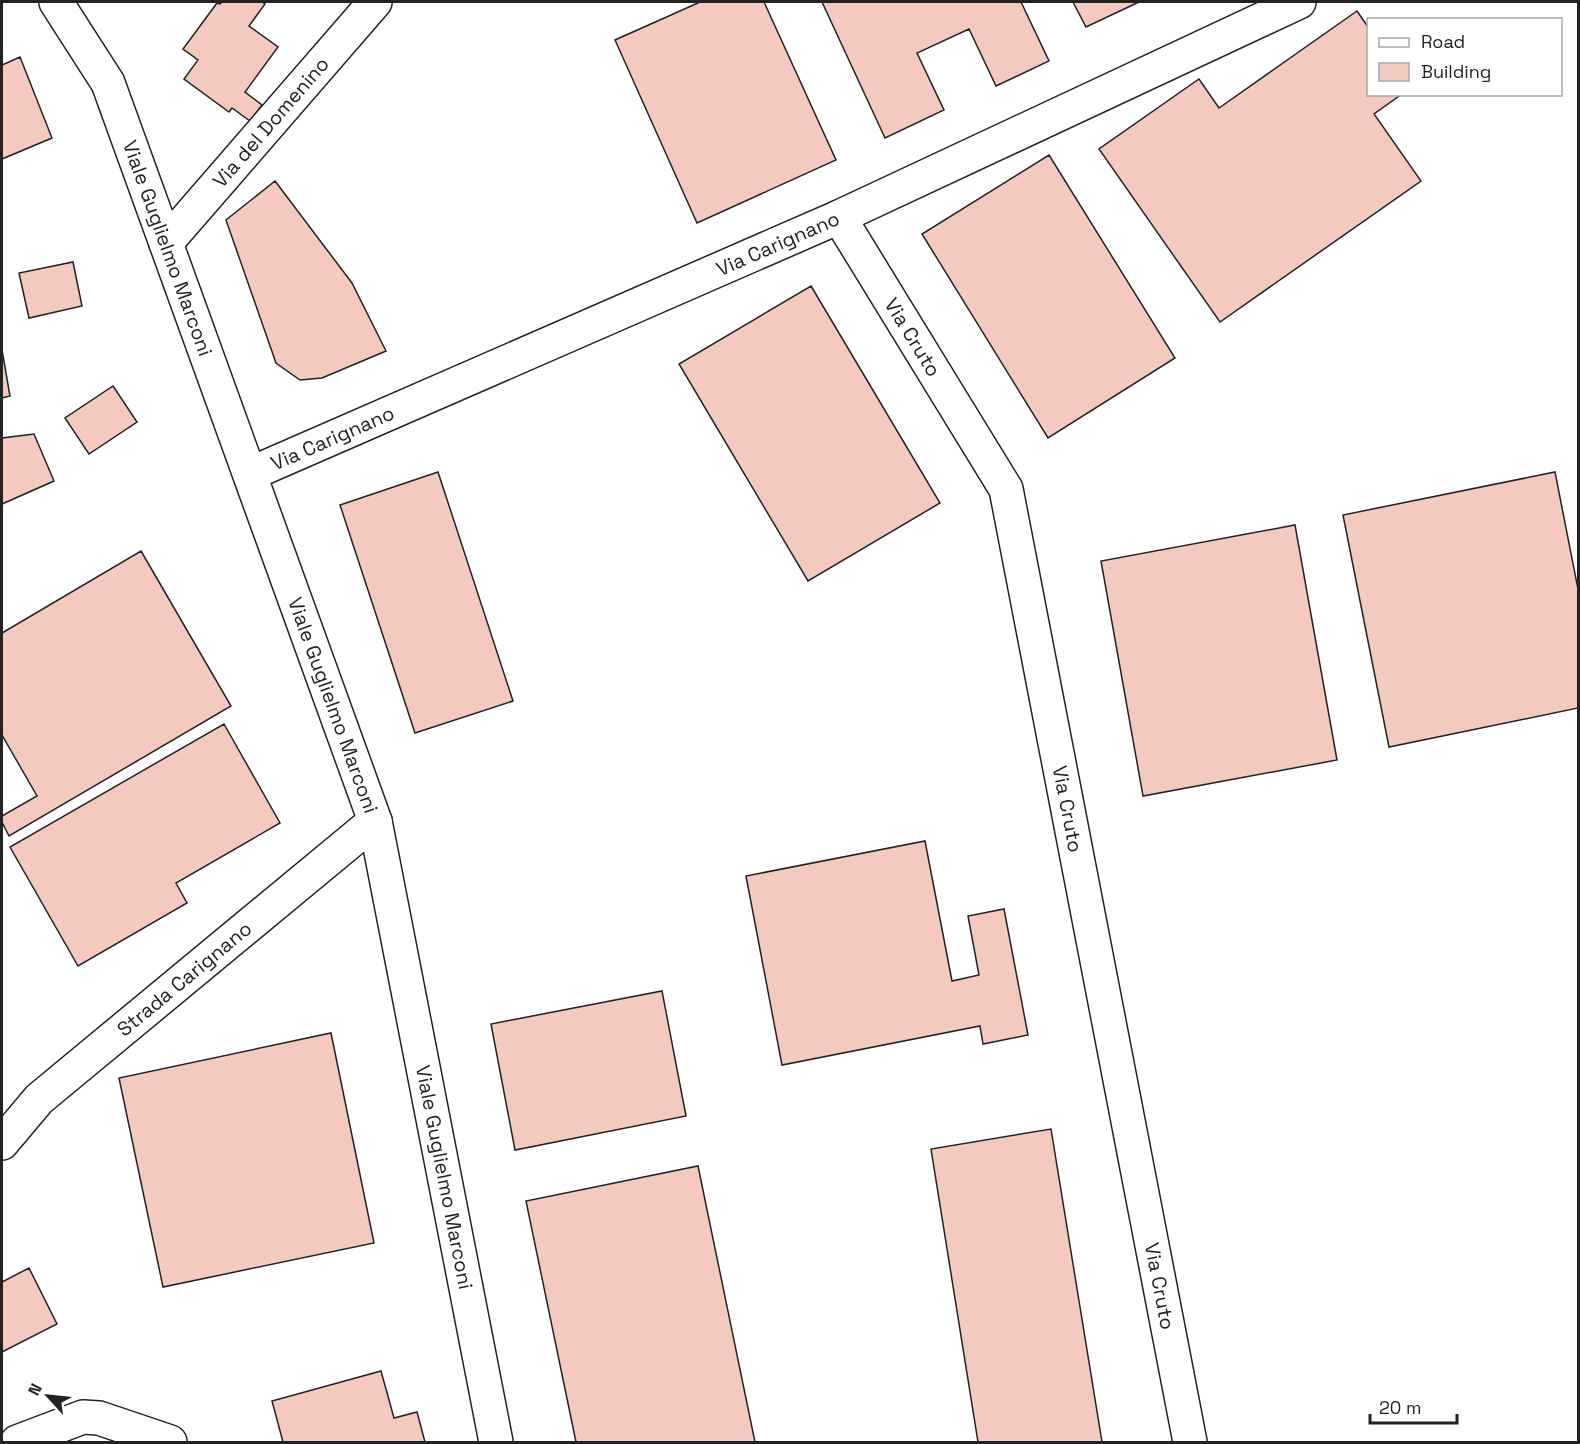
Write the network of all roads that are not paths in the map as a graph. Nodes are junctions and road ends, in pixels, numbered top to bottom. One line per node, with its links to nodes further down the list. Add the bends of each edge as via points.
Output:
1 (56, 2): 5 (street, Viale Guglielmo Marconi, via 108,83)
2 (375, 2): 5 (street, Via del Domenino)
3 (1299, 2): 4 (street, Via Carignano)
4 (839, 216): 6 (street, Via Carignano); 12 (street, Via Cruto, via 1006,489)
5 (166, 243): 6 (street, Viale Guglielmo Marconi)
6 (250, 474): 7 (street, Viale Guglielmo Marconi)
7 (375, 821): 8 (street, Strada Carignano, via 39,1099); 11 (street, Viale Guglielmo Marconi)
8 (2, 1143)
9 (17, 1443): 10 (street, via 82,1417 99,1418)
10 (170, 1443)
11 (496, 1443)
12 (1190, 1443)

